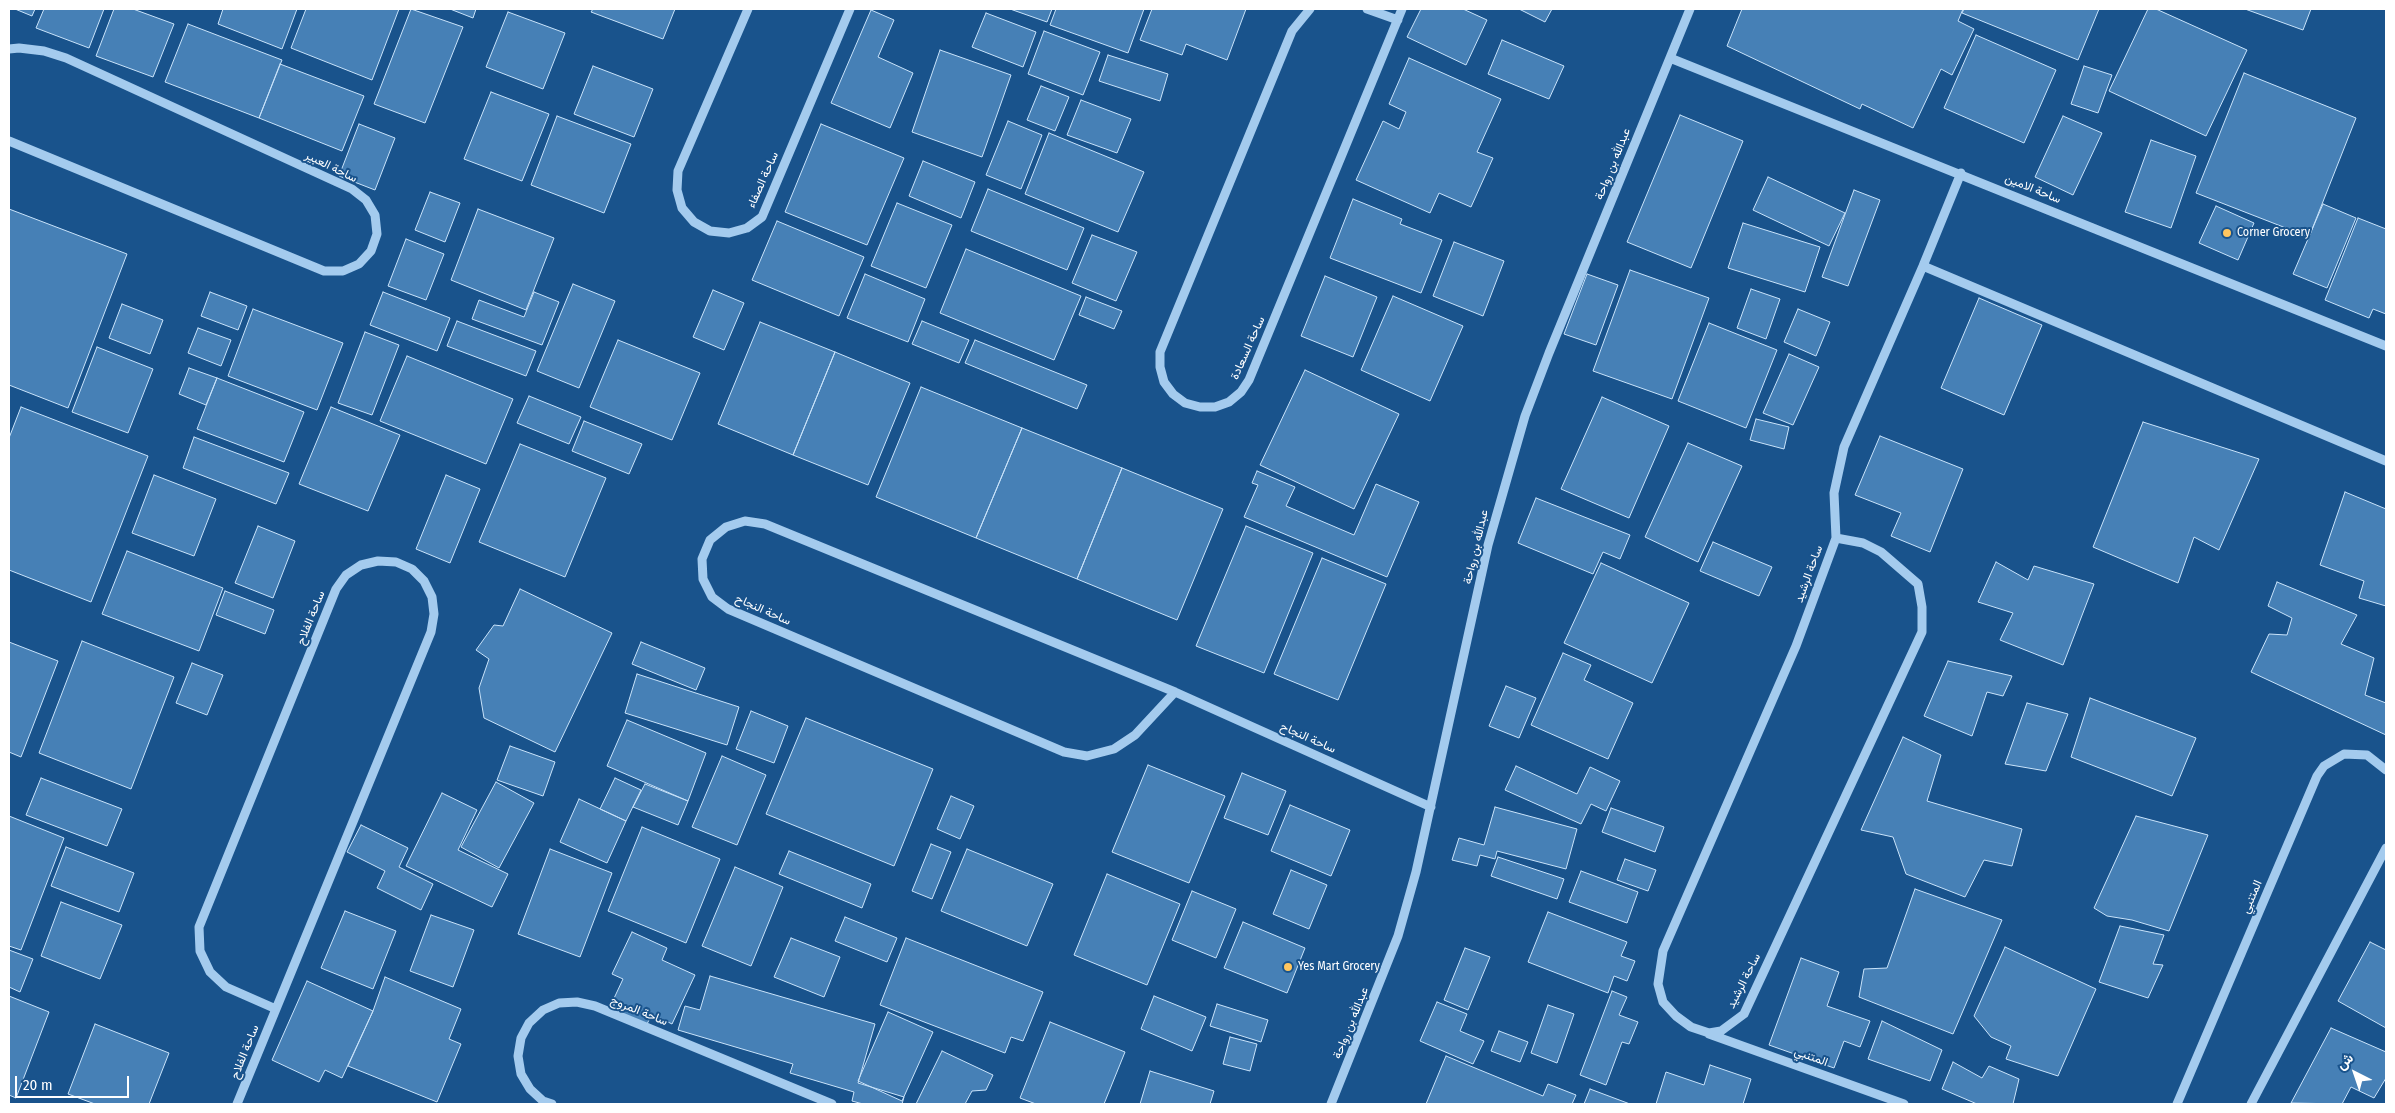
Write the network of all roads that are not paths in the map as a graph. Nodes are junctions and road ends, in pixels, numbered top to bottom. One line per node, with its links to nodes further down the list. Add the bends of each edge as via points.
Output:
1 (748, 9): 2 (street, ساحة الصفاء, via 678,171 677,190 682,208 694,222 710,231 729,233 747,228 762,217)
2 (850, 9)
3 (1310, 9): 7 (street, ساحة السعادة, via 1292,31 1160,352 1164,382 1179,399 1200,407 1229,402 1249,380)
4 (1368, 9): 7 (street)
5 (1402, 9): 7 (street, ساحة السعادة)
6 (1690, 9): 9 (street, عبدالله بن رواحة)
7 (1398, 20)
8 (9, 49): 10 (street, ساحة العبير, via 44,51 66,58 352,189 366,200 375,215 377,234 371,250 359,264 342,271 324,271)
9 (1670, 58): 11 (street, ساحة الامين); 18 (street, عبدالله بن رواحة, via 1526,416 1488,545)
10 (9, 141)
11 (1961, 173): 12 (street, ساحة الرشيد); 13 (street, ساحة الامين)
12 (1923, 266): 14 (street); 15 (street, ساحة الرشيد, via 1844,447 1834,493)
13 (2386, 346)
14 (2386, 461)
15 (1836, 538): 21 (street, ساحة الرشيد, via 1796,646 1663,951 1658,984 1663,1002 1691,1027); 21 (street, ساحة الرشيد, via 1863,542 1881,552 1918,584 1922,632 1744,1014 1721,1031)
16 (1175, 692): 16 (street, ساحة النجاح, via 765,524 745,521 726,526 710,540 702,559 703,579 712,597 728,609 1064,752 1087,756 1114,749 1135,735); 18 (street, ساحة النجاح)
17 (2386, 770): 27 (street, المتنبي, via 2366,755 2355,753 2333,759 2320,771)
18 (1431, 806): 25 (street, عبدالله بن رواحة, via 1398,936)
19 (2386, 848): 28 (street)
20 (276, 1009): 20 (street, ساحة الفلاح, via 431,632 432,597 424,581 412,569 396,562 378,561 361,565 346,575 336,589 199,928 200,951 210,972 226,987); 22 (street, ساحة الفلاح)
21 (1709, 1033): 26 (street, المتنبي)
22 (237, 1104)
23 (552, 1104): 24 (street, ساحة المروج, via 530,1089 521,1074 518,1056 521,1038 542,1010 559,1003 577,1002 595,1006)
24 (832, 1104)
25 (1331, 1104)
26 (1904, 1104)
27 (2177, 1104)
28 (2251, 1104)

